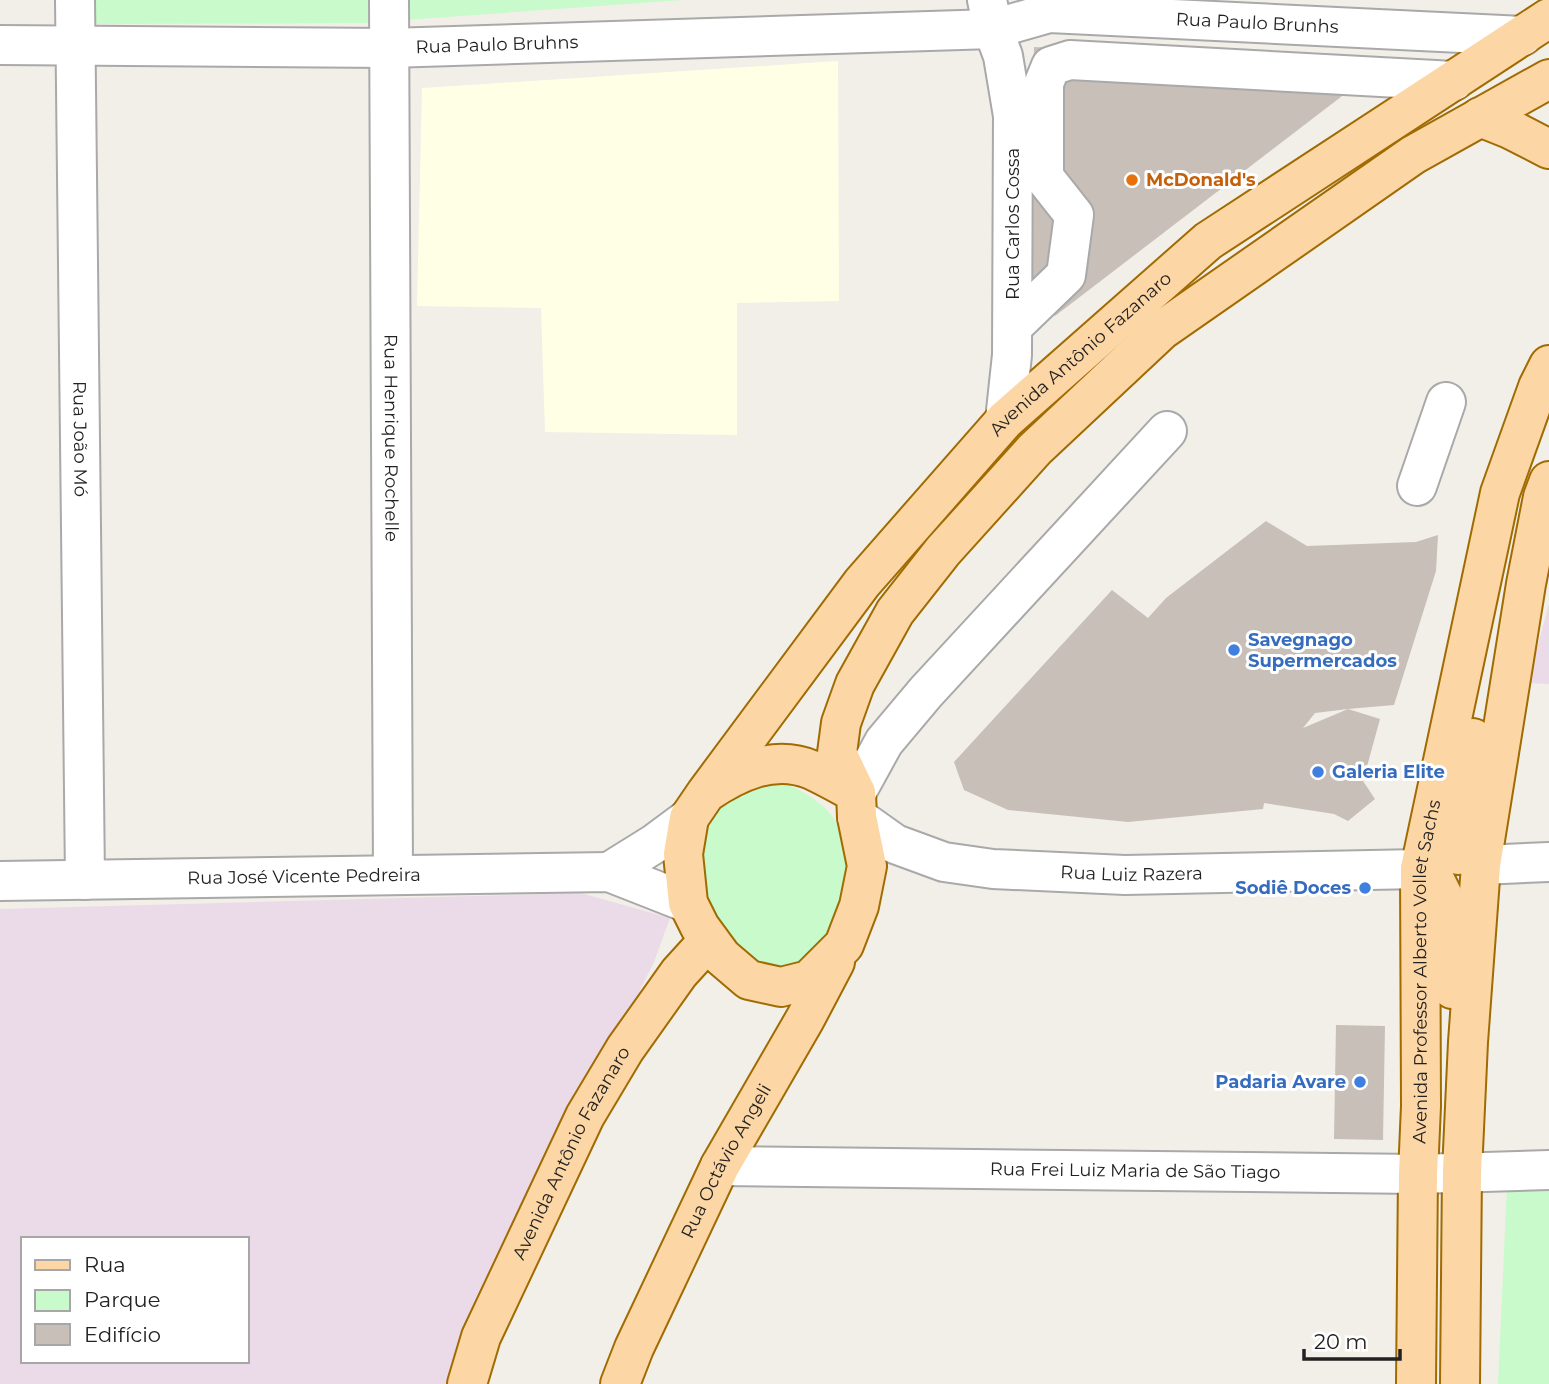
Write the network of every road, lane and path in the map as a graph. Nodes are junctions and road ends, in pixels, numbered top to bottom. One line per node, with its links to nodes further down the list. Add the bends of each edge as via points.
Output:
1 (75, 0): 5 (street, Rua João Mó)
2 (389, 0): 7 (street, Rua Henrique Rochelle)
3 (990, 15): 4 (street, Rua Paulo Brunhs); 7 (street, Rua Paulo Bruhns); 12 (street, Rua Carlos Cossa, via 1013,116)
4 (1536, 27): 9 (main road, Avenida Antônio Fazanaro)
5 (76, 44): 6 (street, Rua Paulo Bruhns); 7 (street, Rua Paulo Bruhns); 27 (street, Rua João Mó)
6 (0, 45)
7 (389, 48): 26 (street, Rua Henrique Rochelle)
8 (1549, 79): 10 (main road, Avenida Antônio Fazanaro)
9 (1454, 81): 12 (street, via 1070,60 1051,66 1044,83 1044,177 1074,215 1066,275); 15 (main road, Avenida Antônio Fazanaro, via 1208,241)
10 (1480, 117): 11 (main road); 20 (main road, Avenida Antônio Fazanaro, via 1413,155 1162,330 1035,449 895,612 855,684 837,753)
11 (1549, 149)
12 (1013, 326): 15 (street, Rua Carlos Cossa)
13 (1549, 365): 19 (main road, Avenida Professor Alberto Vollet Sachs, via 1500,493)
14 (1446, 402): 18 (street)
15 (1005, 420): 21 (main road, Avenida Antônio Fazanaro, via 862,583)
16 (1167, 431): 20 (street, via 884,742)
17 (1549, 481): 23 (main road, via 1526,584)
18 (1418, 486)
19 (1473, 616): 23 (main road, via 1486,644 1457,854); 24 (main road, Avenida Professor Alberto Vollet Sachs)
20 (856, 805): 21 (main road, via 810,769 783,764 754,767 728,778); 24 (street, Rua Luiz Razera, via 895,844 944,862 993,869 1125,875); 31 (main road, via 867,866 859,906)
21 (697, 806): 25 (street, via 654,844); 29 (main road, via 683,854)
22 (1549, 862): 23 (street)
23 (1481, 865): 32 (main road)
24 (1420, 869): 32 (main road, via 1435,880 1448,906 1451,987); 36 (main road, Avenida Professor Alberto Vollet Sachs)
25 (609, 872): 26 (street, Rua José Vicente Pedreira); 29 (street, Rua José Vicente Pedreira)
26 (393, 875): 27 (street, Rua José Vicente Pedreira)
27 (85, 880): 28 (street, Rua José Vicente Pedreira)
28 (0, 881)
29 (688, 903): 30 (main road)
30 (709, 940): 31 (main road, via 749,980 781,987 809,980); 37 (main road, Avenida Antônio Fazanaro, via 679,973 625,1049 585,1116 481,1337)
31 (844, 945): 33 (main road, Rua Octávio Angeli)
32 (1468, 1042): 35 (main road)
33 (720, 1166): 36 (street, Rua Frei Luiz Maria de São Tiago); 38 (main road, Rua Octávio Angeli)
34 (1549, 1170): 35 (street, Rua Frei Luiz Maria de São Tiago)
35 (1462, 1172): 36 (street, Rua Frei Luiz Maria de São Tiago); 40 (main road)
36 (1418, 1174): 39 (main road, Avenida Professor Alberto Vollet Sachs)
37 (467, 1384)
38 (620, 1384)
39 (1416, 1384)
40 (1460, 1384)

